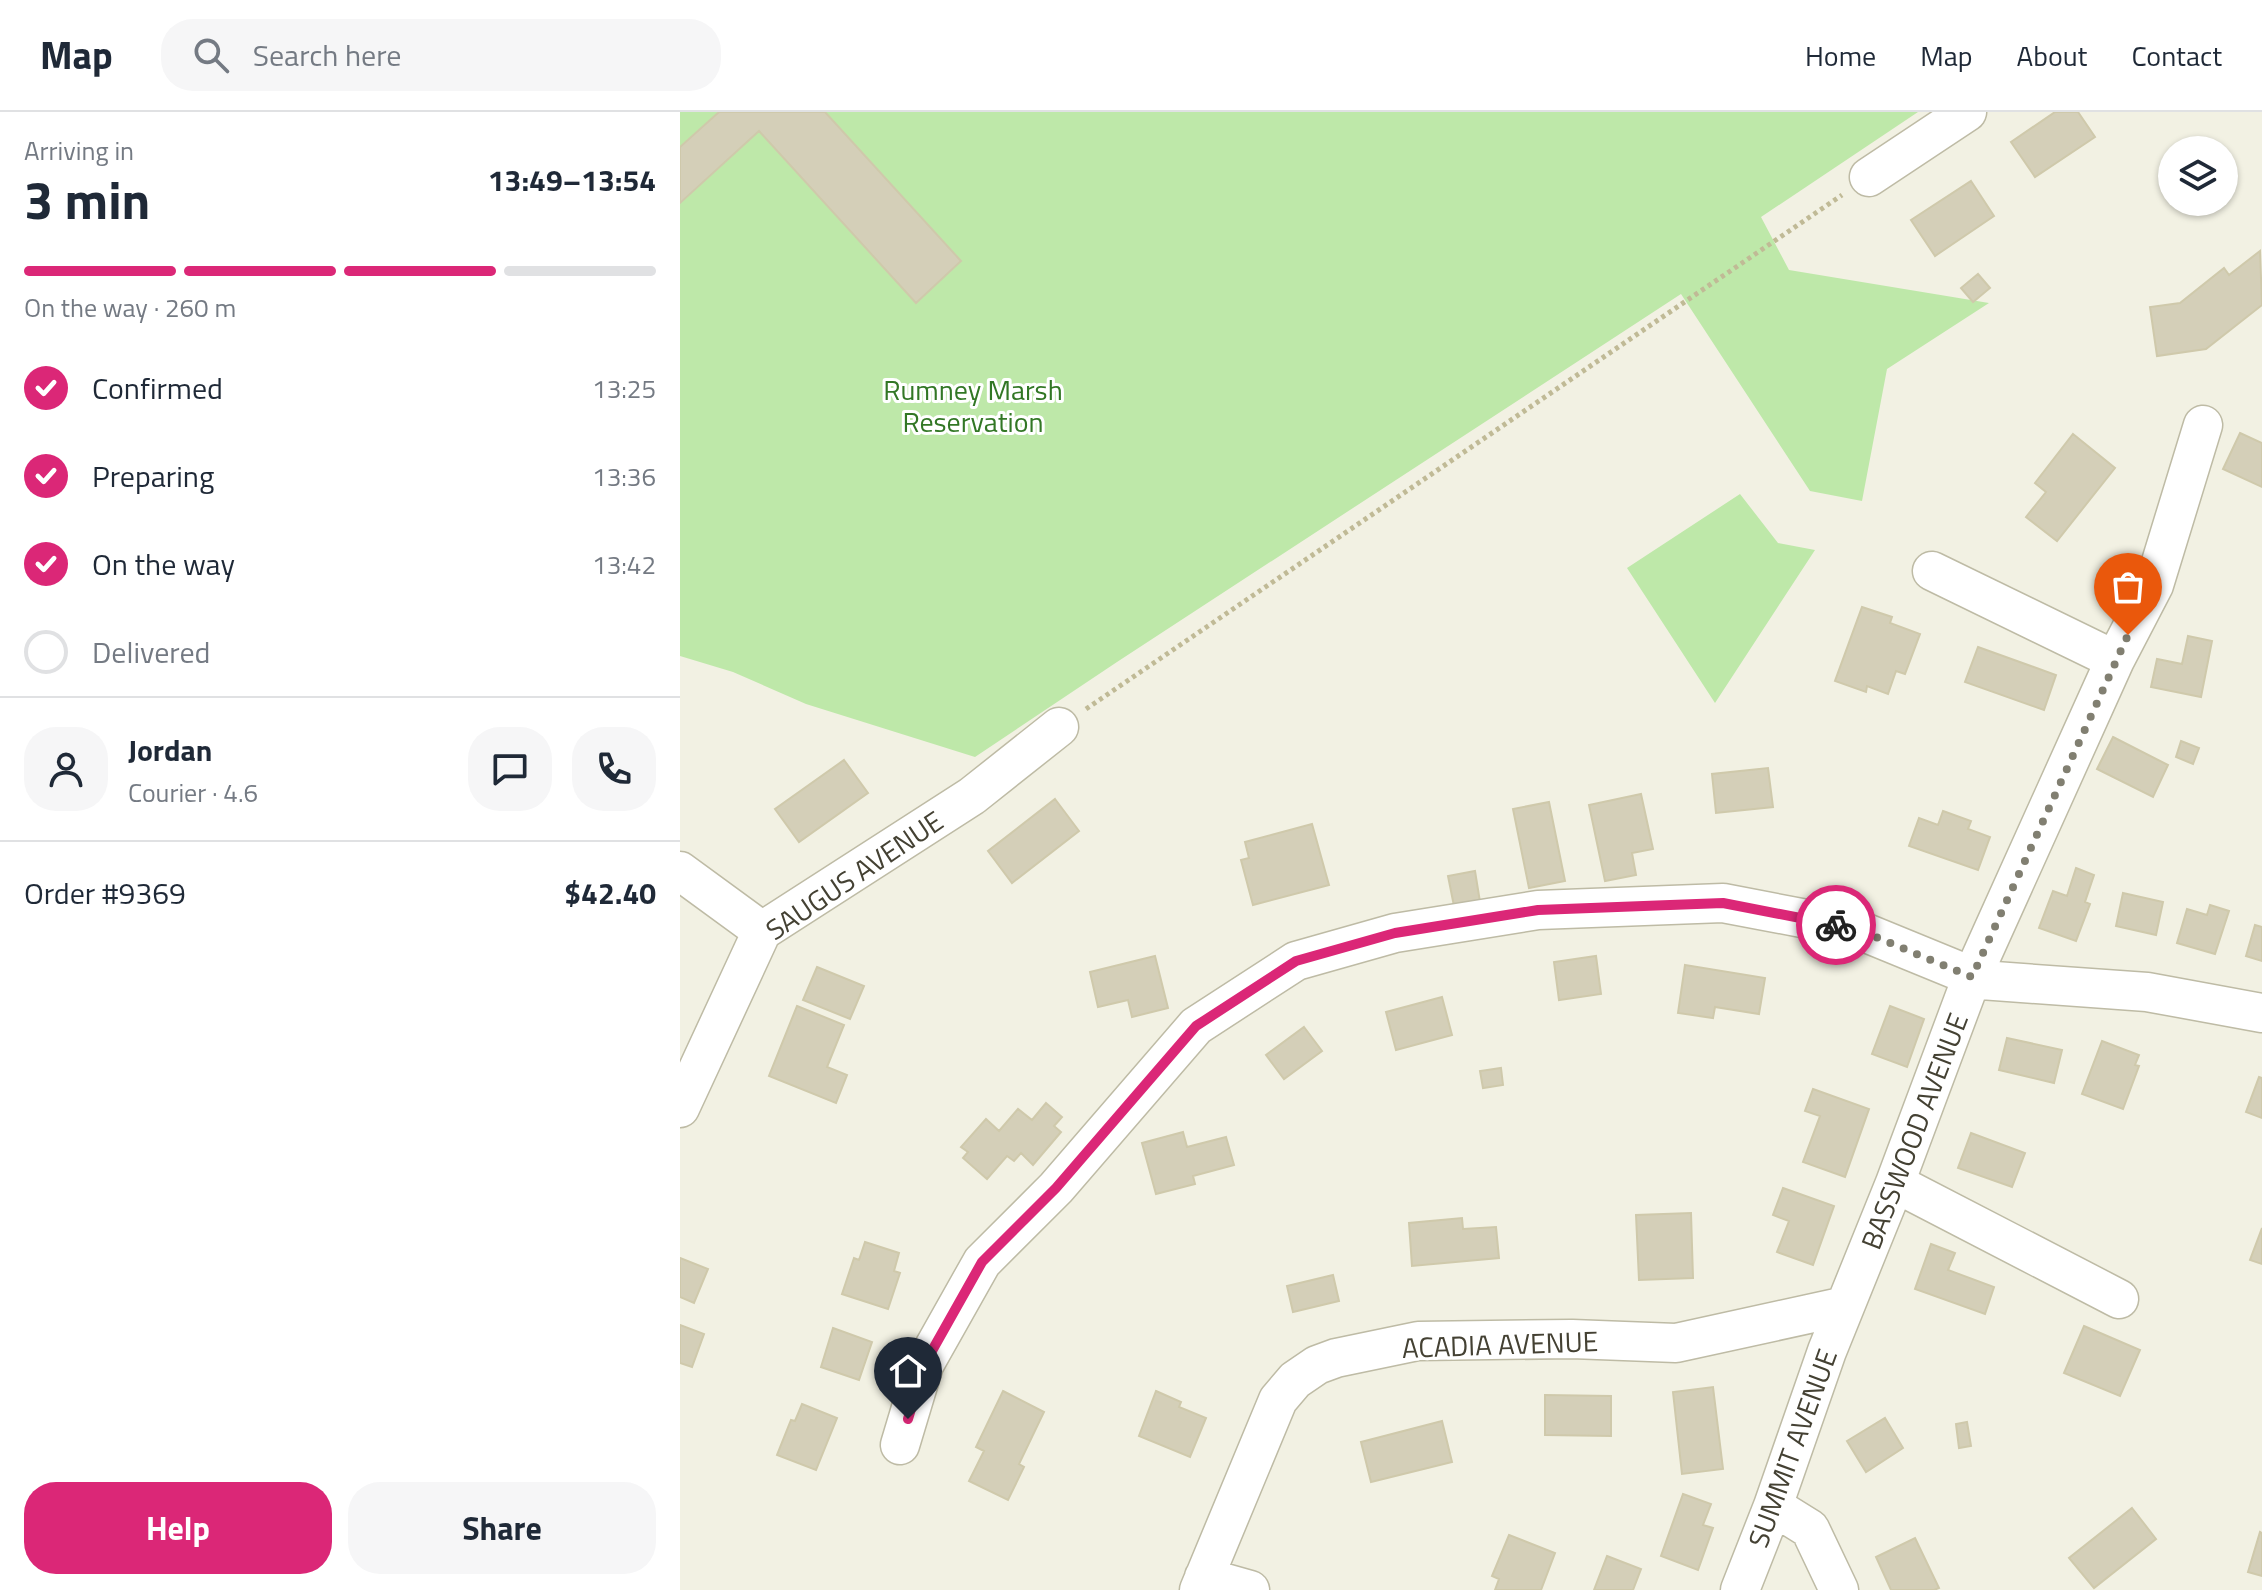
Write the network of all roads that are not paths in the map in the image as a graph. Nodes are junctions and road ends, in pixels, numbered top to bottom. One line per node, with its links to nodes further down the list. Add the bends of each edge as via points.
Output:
1 (1967, 112): 2 (street)
2 (1869, 177)
3 (2203, 425): 5 (street, BASSWOOD AVENUE, via 2154,585)
4 (1932, 571): 5 (street)
5 (2115, 660): 9 (street, BASSWOOD AVENUE)
6 (1059, 727): 8 (street, SAUGUS AVENUE, via 972,796)
7 (680, 871): 8 (street)
8 (762, 931): 11 (street, SAUGUS AVENUE)
9 (1972, 977): 10 (street, via 2147,992); 12 (street, BASSWOOD AVENUE); 15 (street, via 1854,928 1723,903 1538,910 1395,933 1296,961 1196,1026 1056,1188 982,1262 924,1365)
10 (2262, 1013)
11 (680, 1108)
12 (1895, 1183): 13 (street); 14 (street, BASSWOOD AVENUE)
13 (2119, 1299)
14 (1845, 1306): 16 (street, SUMMIT AVENUE); 17 (street, ACADIA AVENUE, via 1676,1343 1418,1341 1317,1365 1278,1400)
15 (900, 1445)
16 (1773, 1506): 19 (street, SUMMIT AVENUE); 20 (street, via 1810,1529)
17 (1202, 1584): 18 (street)
18 (1250, 1590)
19 (1740, 1590)
20 (1839, 1590)

